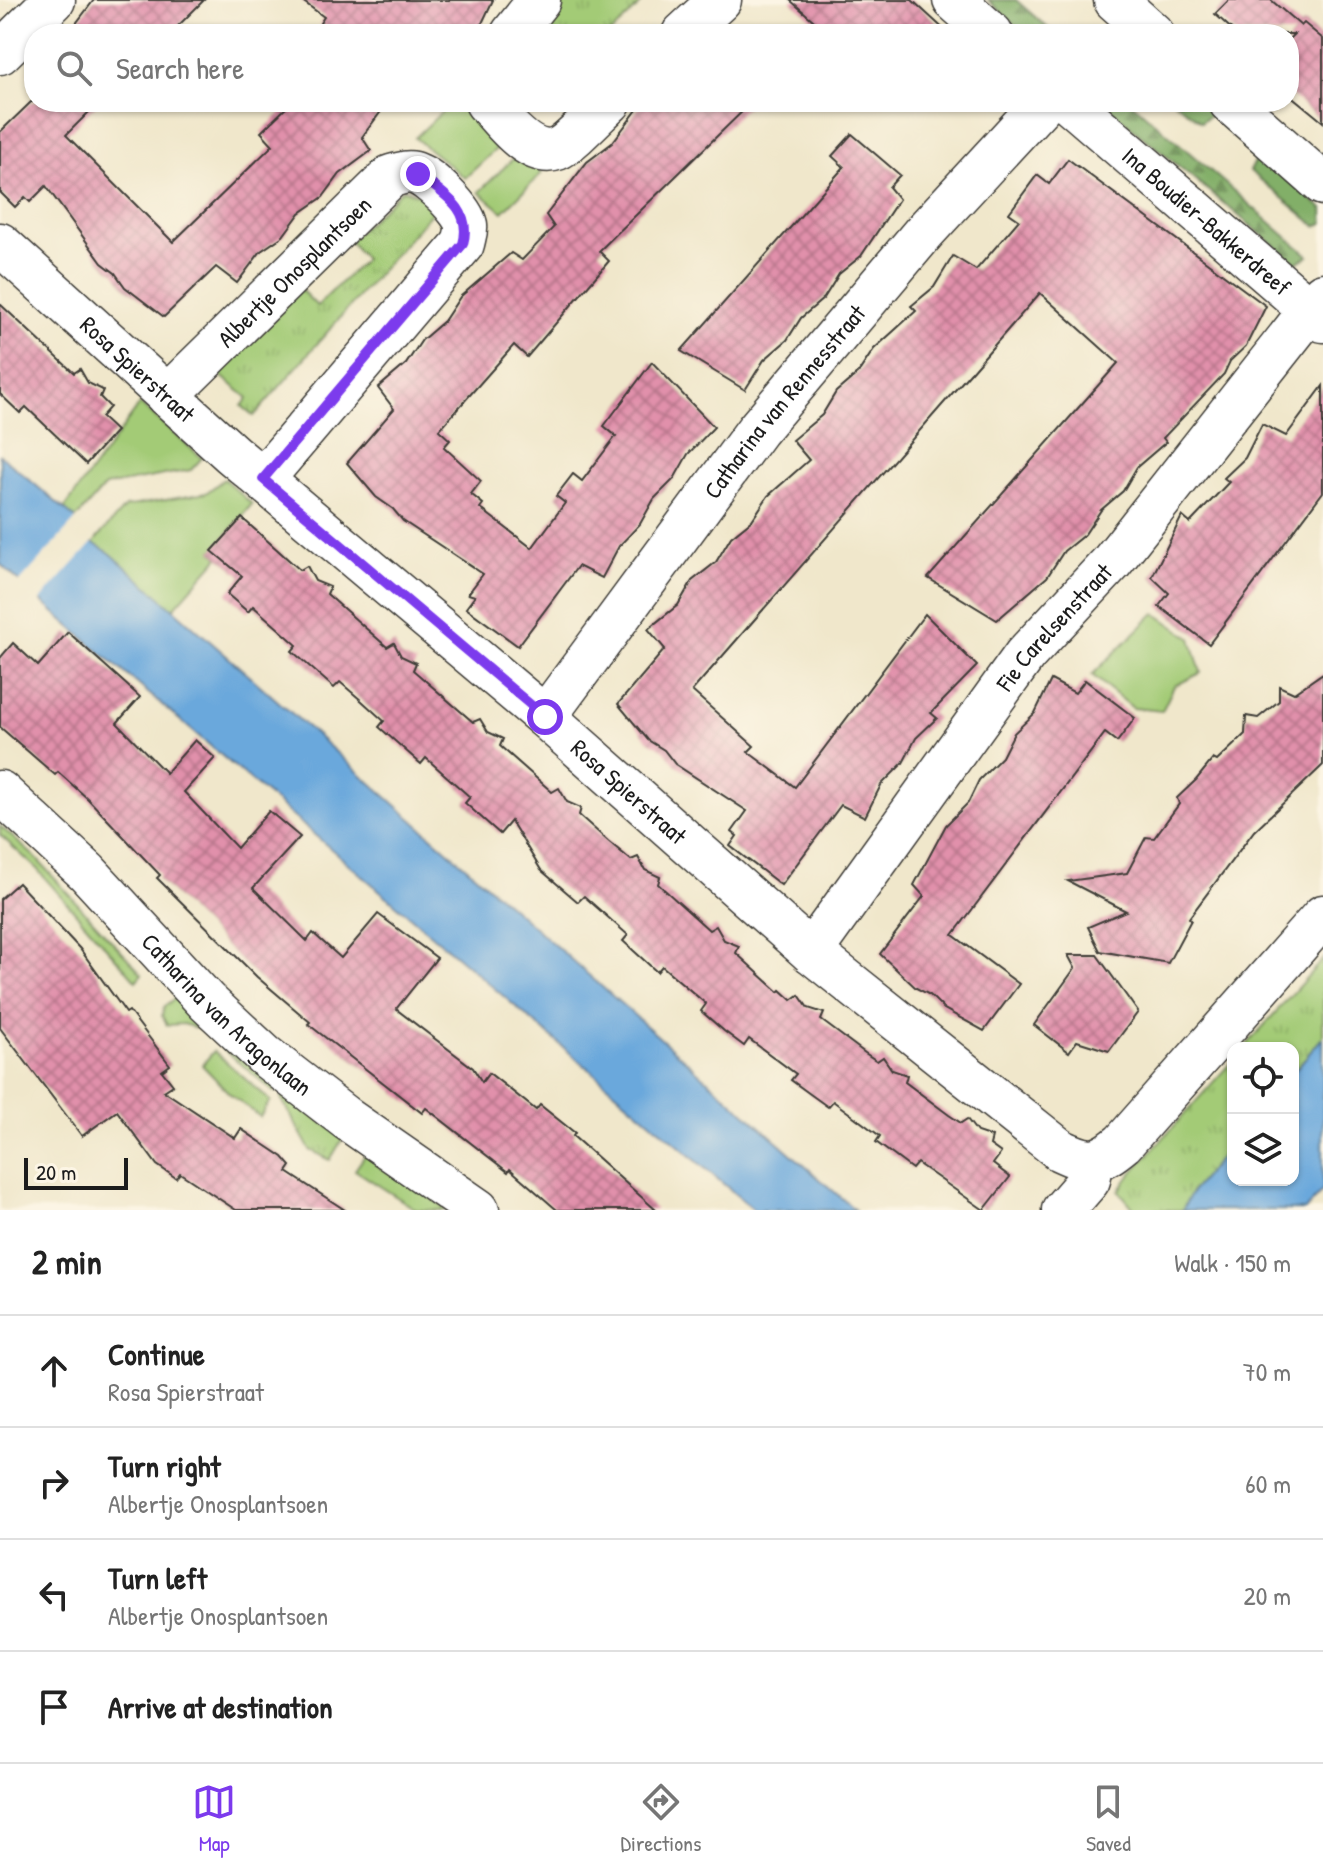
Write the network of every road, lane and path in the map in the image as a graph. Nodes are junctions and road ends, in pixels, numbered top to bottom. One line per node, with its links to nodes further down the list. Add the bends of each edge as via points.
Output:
1 (54, 0): 5 (street)
2 (539, 0): 6 (street)
3 (720, 0): 7 (street)
4 (954, 0): 8 (street)
5 (30, 24)
6 (520, 24)
7 (694, 24)
8 (981, 24)
9 (24, 29): 10 (street)
10 (0, 53)
11 (496, 112): 12 (street, via 530,146 544,151 559,149)
12 (599, 112)
13 (1035, 112): 21 (street, Catharina van Rennesstraat, via 925,231 757,430)
14 (1081, 112): 18 (street, Ina Boudier-Bakkerdreef)
15 (1241, 112): 16 (street)
16 (1323, 184)
17 (0, 244): 19 (street, Rosa Spierstraat)
18 (1319, 308): 24 (street, Fie Carelsenstraat, via 1111,563 1025,655)
19 (167, 396): 20 (street, Rosa Spierstraat); 20 (street, Albertje Onosplantsoen, via 391,176 418,174 451,201 467,228 463,244)
20 (263, 479): 21 (street, Rosa Spierstraat)
21 (545, 717): 24 (street, Rosa Spierstraat)
22 (0, 792): 26 (street, Catharina van Aragonlaan, via 87,872 207,1002 264,1055)
23 (1323, 916): 25 (street, via 1123,1143)
24 (811, 952): 25 (street, Rosa Spierstraat, via 1060,1150)
25 (1093, 1161): 27 (street, via 1089,1180)
26 (478, 1210)
27 (1063, 1210)

